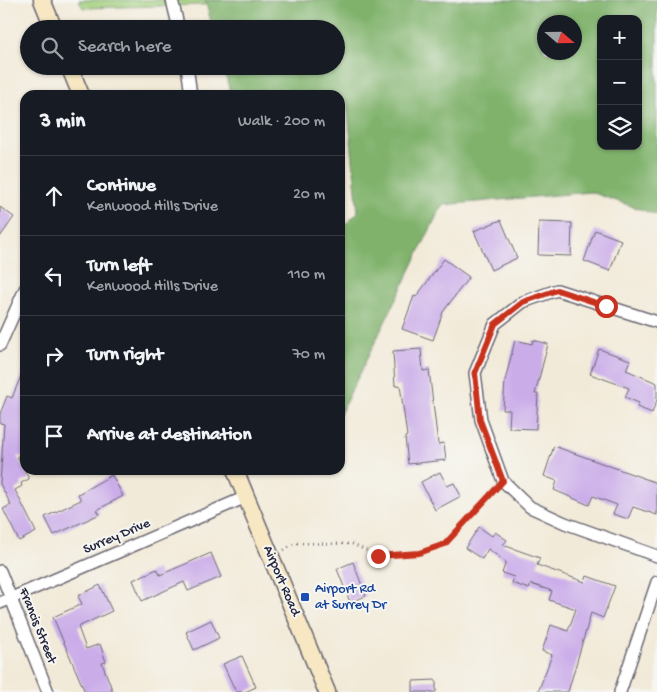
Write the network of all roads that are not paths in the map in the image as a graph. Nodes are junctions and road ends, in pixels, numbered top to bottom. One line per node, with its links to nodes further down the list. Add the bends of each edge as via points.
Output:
1 (42, 0): 3 (main road)
2 (172, 0): 4 (street)
3 (50, 20)
4 (177, 20)
5 (73, 75): 7 (main road)
6 (188, 75): 8 (street)
7 (79, 90)
8 (190, 90)
9 (20, 300): 11 (street)
10 (657, 322): 14 (street, via 557,290 523,302 495,324 475,373 480,420 503,481 530,507)
11 (0, 345)
12 (237, 475): 13 (main road, Airport Road)
13 (246, 497): 17 (street, Surrey Drive); 19 (main road, Airport Road)
14 (657, 556)
15 (0, 571): 17 (street, Francis Street)
16 (657, 582): 20 (street)
17 (5, 601): 18 (street, Francis Street)
18 (48, 692)
19 (327, 692)
20 (620, 692)

